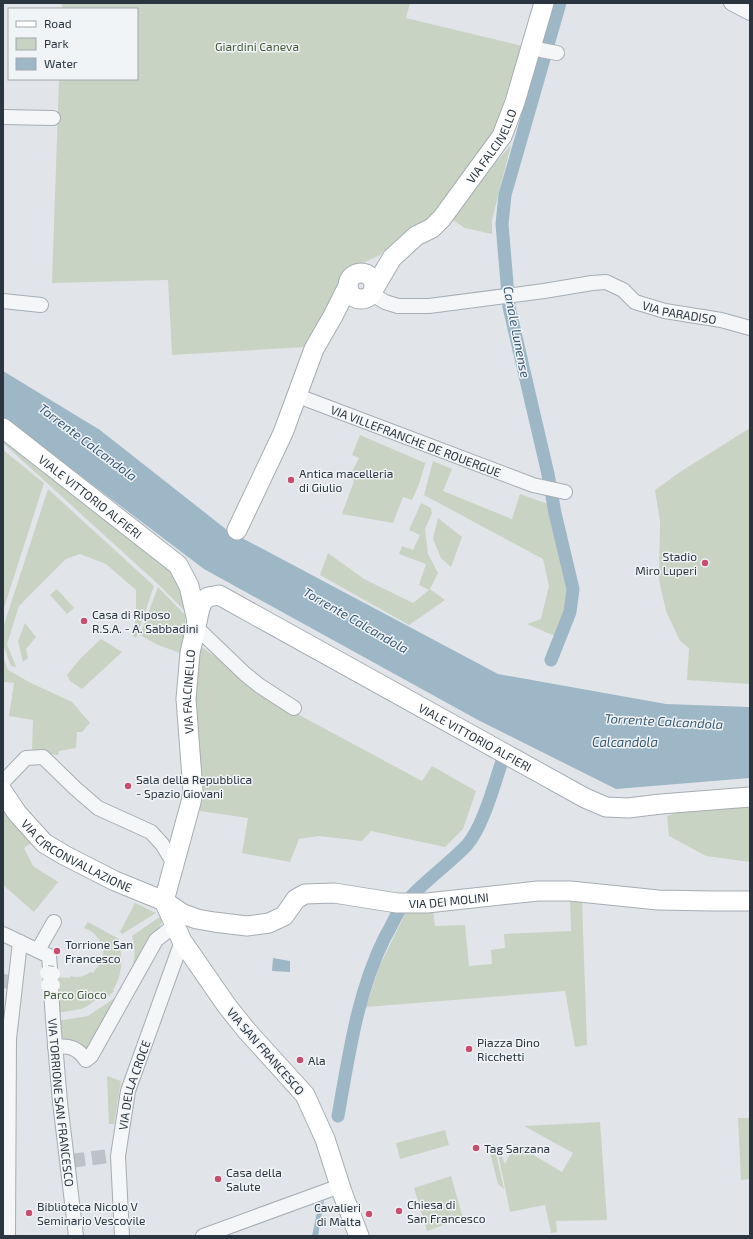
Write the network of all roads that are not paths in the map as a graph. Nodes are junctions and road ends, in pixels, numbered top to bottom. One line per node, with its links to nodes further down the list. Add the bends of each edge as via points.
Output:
1 (544, 3): 8 (street, VIA FALCINELLO, via 515,102 502,136 442,218 432,228 416,236)
2 (731, 3): 3 (street)
3 (750, 13)
4 (542, 50): 5 (street)
5 (558, 53)
6 (3, 117): 7 (street)
7 (53, 118)
8 (362, 288): 11 (street, VIA PARADISO, via 385,302 398,306 429,306 606,282 623,290 635,302 643,305); 12 (street, VIA FALCINELLO, via 333,316 314,349)
9 (3, 301): 10 (street)
10 (41, 305)
11 (750, 328)
12 (298, 396): 14 (street, VIA VILLEFRANCHE DE ROUERGUE, via 533,485); 15 (street, VIA FALCINELLO)
13 (3, 428): 17 (street, VIALE VITTORIO ALFIERI, via 178,565 189,586)
14 (565, 492)
15 (237, 530)
16 (219, 595): 17 (street, VIA FALCINELLO, via 203,601); 21 (street, VIALE VITTORIO ALFIERI, via 586,798 606,806 628,808)
17 (196, 624): 18 (street, via 245,674); 22 (street, VIA FALCINELLO, via 190,653 186,699 192,802)
18 (294, 708)
19 (3, 782): 22 (street, via 26,758 42,757 98,808 152,832 162,844)
20 (3, 792): 23 (street, VIA CIRCONVALLAZIONE, via 17,813 44,843)
21 (750, 797)
22 (173, 867): 23 (street, via 156,884); 24 (street, VIA FALCINELLO)
23 (140, 892): 24 (street, VIA CIRCONVALLAZIONE)
24 (164, 901): 27 (street, VIA DEI MOLINI, via 183,914); 28 (street)
25 (750, 901): 27 (street, VIA DEI MOLINI, via 658,900 570,891 544,891 427,903 398,903 334,893 305,894 296,899 284,916 269,923 247,926)
26 (54, 922): 31 (street)
27 (214, 922): 28 (street)
28 (185, 933): 33 (street, via 170,929 156,940 86,1060 73,1047); 34 (street, VIA SAN FRANCESCO, via 196,959 227,1006 305,1095 325,1139); 37 (street, VIA DELLA CROCE, via 128,1091 118,1156)
29 (3, 934): 30 (street, VIA TORRIONE SAN FRANCESCO)
30 (20, 942): 31 (street, VIA TORRIONE SAN FRANCESCO); 32 (street)
31 (38, 950): 33 (street, VIA TORRIONE SAN FRANCESCO, via 49,956)
32 (6, 1039): 35 (street)
33 (55, 1047): 36 (street, VIA TORRIONE SAN FRANCESCO)
34 (340, 1186): 38 (street); 39 (street, VIA SAN FRANCESCO)
35 (8, 1236)
36 (76, 1236)
37 (122, 1236)
38 (203, 1236)
39 (359, 1236)

